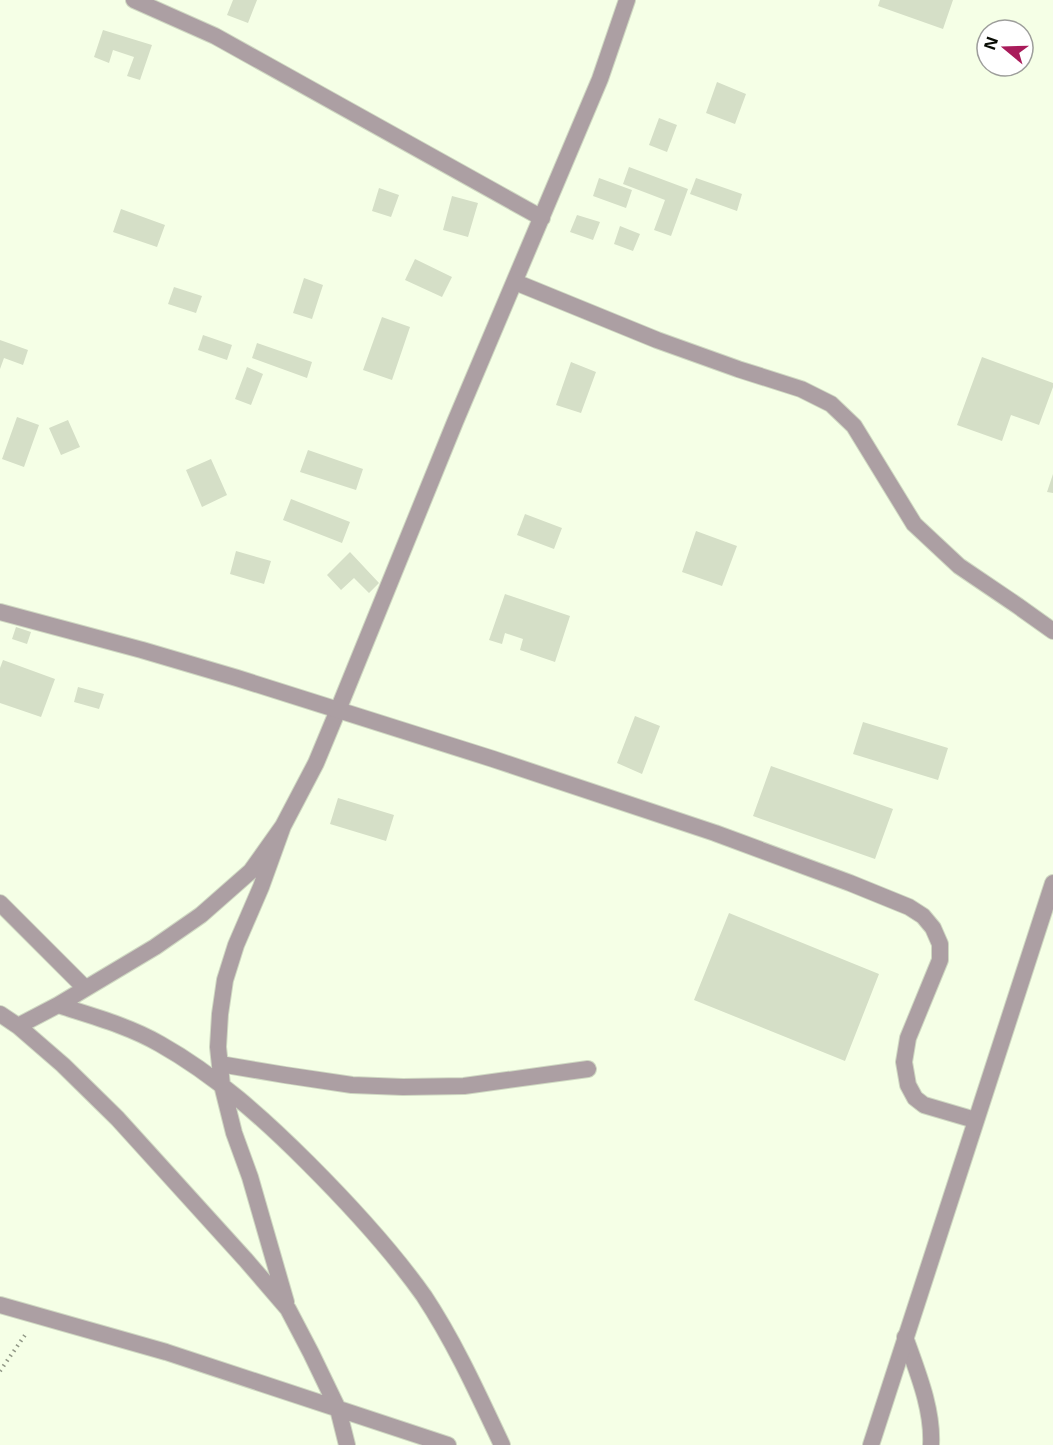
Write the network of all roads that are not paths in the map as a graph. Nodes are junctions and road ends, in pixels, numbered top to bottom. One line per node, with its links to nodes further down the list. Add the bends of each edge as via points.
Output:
1 (134, 0): 3 (street, via 215,36)
2 (627, 0): 3 (street, via 600,79)
3 (542, 218): 4 (street)
4 (515, 282): 6 (street, via 687,351 801,389 831,404 854,426 914,524 959,566); 7 (street)
5 (0, 612): 7 (street, via 142,650)
6 (1053, 632)
7 (338, 710): 8 (street); 18 (street, via 715,833 850,882 923,916 940,944 940,960 908,1038 904,1062 908,1085 924,1105)
8 (284, 826): 11 (street, via 251,871 201,915); 15 (street, via 225,980 218,1047)
9 (1053, 883): 18 (street)
10 (0, 903): 11 (street)
11 (85, 988): 12 (street)
12 (58, 1005): 14 (street); 17 (street, via 158,1042)
13 (0, 1014): 14 (street)
14 (18, 1026): 20 (street, via 118,1119)
15 (220, 1064): 16 (street, via 352,1085 403,1087 464,1086); 17 (street)
16 (588, 1069)
17 (222, 1085): 20 (street); 25 (street, via 339,1194 383,1243 424,1296)
18 (975, 1120): 21 (street)
19 (0, 1305): 22 (street, via 166,1352)
20 (288, 1309): 22 (street)
21 (905, 1337): 26 (street); 27 (street, via 924,1395)
22 (338, 1409): 23 (street); 24 (street)
23 (347, 1445)
24 (448, 1445)
25 (502, 1445)
26 (871, 1445)
27 (931, 1445)

